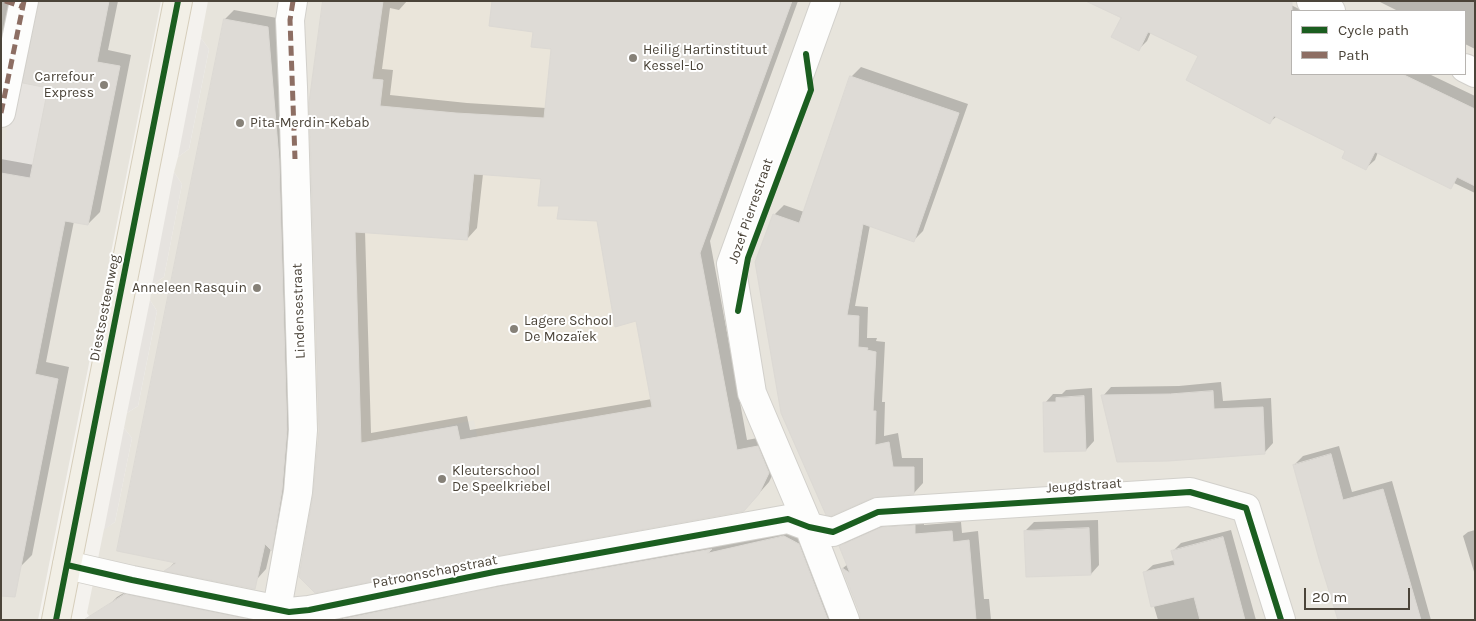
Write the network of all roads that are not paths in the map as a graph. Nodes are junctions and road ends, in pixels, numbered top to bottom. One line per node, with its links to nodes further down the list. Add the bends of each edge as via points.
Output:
1 (178, 1): 9 (main road, Diestsesteenweg)
2 (293, 1): 10 (street, Lindensestraat, via 290,20 302,430 298,492)
3 (826, 1): 8 (street, Jozef Pierrestraat, via 730,264 752,393)
4 (1311, 1): 6 (street)
5 (17, 3): 7 (street)
6 (1329, 10)
7 (1, 113)
8 (809, 527): 10 (street, Patroonschapstraat, via 788,519); 12 (street, Jozef Pierrestraat); 13 (street, Jeugdstraat, via 833,532 878,512 1190,492 1246,508)
9 (67, 565): 10 (street, Patroonschapstraat); 11 (main road, Diestsesteenweg)
10 (275, 614)
11 (56, 620)
12 (846, 620)
13 (1281, 620)

